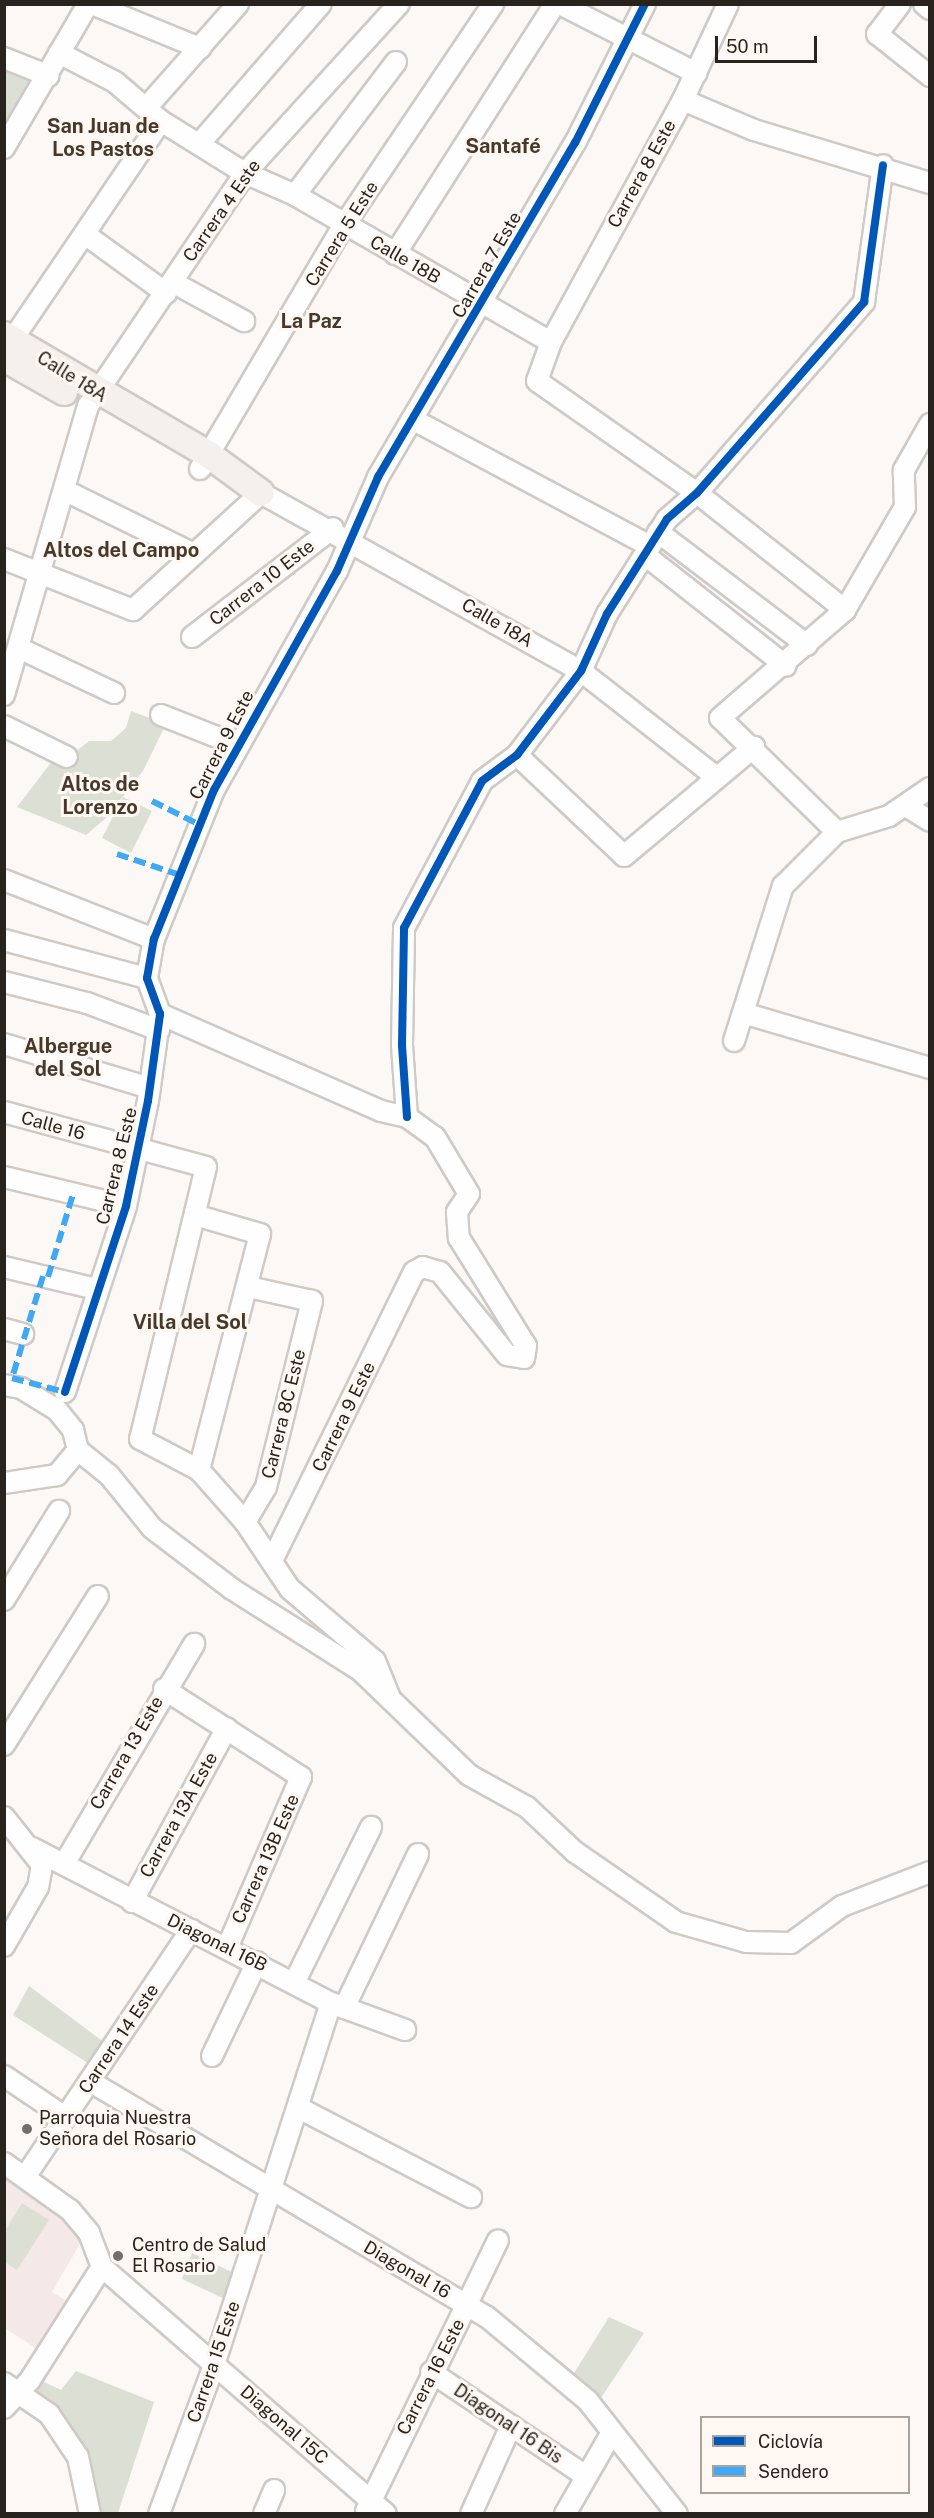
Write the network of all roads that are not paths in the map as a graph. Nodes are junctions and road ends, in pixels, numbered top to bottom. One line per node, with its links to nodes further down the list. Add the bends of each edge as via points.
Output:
1 (90, 4): 14 (street); 15 (street)
2 (238, 4): 14 (street)
3 (321, 4): 24 (street)
4 (399, 4): 27 (street, Carrera 4 Este)
5 (493, 4): 30 (street, Carrera 5 Este)
6 (555, 4): 32 (street)
7 (560, 4): 13 (street)
8 (645, 4): 13 (street, Carrera 7 Este)
9 (728, 4): 18 (street, Carrera 8 Este)
10 (900, 4): 20 (street, via 877,34)
11 (924, 4): 12 (street)
12 (930, 9)
13 (629, 39): 18 (street); 34 (street, Carrera 7 Este)
14 (200, 48): 22 (street)
15 (59, 53): 19 (street); 22 (street, Calle 18B, via 114,82)
16 (4, 58): 19 (street)
17 (396, 62): 29 (street)
18 (696, 73): 21 (street, Carrera 8 Este)
19 (49, 76): 25 (street)
20 (930, 76)
21 (683, 100): 26 (street, via 754,130); 36 (street, Carrera 8 Este)
22 (146, 108): 23 (street, Calle 18B)
23 (160, 121): 24 (street, Calle 18B); 31 (street)
24 (200, 143): 27 (street, Calle 18B)
25 (4, 148)
26 (883, 165): 28 (street); 44 (street, via 864,302)
27 (245, 173): 29 (street, Calle 18B); 33 (street, Carrera 4 Este)
28 (930, 183)
29 (295, 195): 30 (street, Calle 18B)
30 (344, 225): 32 (street, Calle 18B); 41 (street, Carrera 5 Este)
31 (86, 236): 33 (street); 37 (street)
32 (395, 254): 34 (street, Calle 18B)
33 (170, 288): 35 (street); 38 (street, Carrera 4 Este)
34 (483, 305): 36 (street, Calle 18B); 39 (street, Carrera 7 Este)
35 (244, 321)
36 (551, 342): 44 (street, via 537,381)
37 (7, 346): 38 (main road, Calle 18A)
38 (92, 399): 41 (main road, Calle 18A); 42 (street)
39 (412, 419): 45 (street, Carrera 7 Este); 46 (street)
40 (930, 424): 50 (street, via 904,470 905,507)
41 (204, 462): 43 (main road, Calle 18A)
42 (66, 491): 47 (street); 49 (street)
43 (261, 493): 45 (street, Calle 18A); 47 (street)
44 (697, 493): 46 (street); 50 (street)
45 (340, 533): 51 (street, Carrera 10 Este); 55 (street, Calle 18A); 60 (street, Carrera 9 Este, via 337,571)
46 (651, 544): 52 (street); 54 (street); 55 (street, via 607,614)
47 (194, 554): 49 (street, via 134,610)
48 (4, 559): 49 (street)
49 (42, 570): 53 (street)
50 (844, 610): 52 (street)
51 (192, 637)
52 (807, 645): 54 (street)
53 (21, 649): 56 (street); 57 (street)
54 (786, 666): 61 (street, via 720,718)
55 (581, 671): 62 (street); 64 (street, Calle 18A)
56 (114, 693)
57 (4, 695)
58 (161, 715): 60 (street)
59 (4, 726): 63 (street)
60 (237, 745): 70 (street, Carrera 9 Este)
61 (754, 747): 64 (street); 68 (street)
62 (517, 755): 64 (street, via 624,856); 81 (street, via 482,781 404,928)
63 (67, 757)
64 (716, 777)
65 (930, 788): 66 (street)
66 (906, 806): 67 (street); 68 (street)
67 (930, 821)
68 (837, 832): 74 (street, via 783,886)
69 (4, 880): 70 (street)
70 (154, 939): 72 (street, Carrera 9 Este)
71 (4, 940): 72 (street)
72 (147, 978): 75 (street, Carrera 8 Este)
73 (4, 982): 75 (street)
74 (743, 1013): 76 (street); 78 (street)
75 (159, 1022): 79 (street, Carrera 8 Este); 81 (street)
76 (734, 1041)
77 (4, 1044): 79 (street)
78 (930, 1068)
79 (150, 1088): 82 (street, Carrera 8 Este)
80 (4, 1112): 82 (street, Calle 16)
81 (407, 1118): 96 (street, Carrera 9 Este, via 435,1137 469,1194 457,1212 459,1239 526,1346 524,1358 507,1355 440,1272 423,1266 414,1272)
82 (138, 1149): 84 (street, Carrera 8 Este); 85 (street, Calle 16, via 206,1167)
83 (4, 1178): 84 (street)
84 (126, 1206): 88 (street, Carrera 8 Este)
85 (195, 1215): 87 (street, via 260,1234); 92 (street, via 140,1439)
86 (4, 1267): 88 (street)
87 (249, 1287): 92 (street); 95 (street, Carrera 8C Este, via 312,1301 266,1487)
88 (96, 1289): 90 (street, Carrera 8 Este)
89 (4, 1384): 91 (street, via 21,1388 57,1410 73,1430)
90 (65, 1392)
91 (78, 1450): 93 (street, via 57,1474); 101 (street, via 109,1474 152,1528 232,1590 328,1647)
92 (199, 1470): 95 (street)
93 (4, 1483)
94 (59, 1511): 98 (street)
95 (245, 1522): 96 (street)
96 (272, 1561): 101 (street, via 290,1589 375,1661)
97 (98, 1596): 103 (street)
98 (4, 1600)
99 (194, 1644): 100 (street, Carrera 13 Este)
100 (164, 1689): 102 (street); 108 (street, Carrera 13 Este)
101 (389, 1697): 109 (street, via 469,1775 527,1807 575,1852 676,1922 746,1942 791,1943 842,1906)
102 (227, 1728): 110 (street, Carrera 13A Este); 113 (street, Carrera 13B Este, via 299,1772)
103 (4, 1745)
104 (4, 1817): 106 (street)
105 (371, 1827): 115 (street)
106 (32, 1848): 108 (street, Diagonal 16B); 112 (street, via 42,1865 38,1887)
107 (418, 1854): 116 (street, Carrera 15 Este)
108 (63, 1864): 110 (street, Diagonal 16B)
109 (930, 1872)
110 (132, 1902): 111 (street, Diagonal 16B)
111 (191, 1930): 113 (street, Diagonal 16B); 120 (street, Carrera 14 Este)
112 (4, 1946)
113 (228, 1946): 114 (street, Diagonal 16B)
114 (257, 1962): 115 (street, Diagonal 16B); 118 (street)
115 (295, 1981): 116 (street, Diagonal 16B)
116 (338, 2006): 117 (street, Diagonal 16B); 121 (street, Carrera 15 Este)
117 (405, 2030)
118 (212, 2056)
119 (4, 2076): 122 (street)
120 (91, 2082): 122 (street, Carrera 14 Este); 125 (street, Diagonal 16)
121 (299, 2108): 125 (street, Carrera 15 Este); 126 (street)
122 (65, 2117): 124 (street, Carrera 14 Este)
123 (4, 2163): 124 (street, Diagonal 15C)
124 (25, 2177): 128 (street, Diagonal 15C, via 70,2210 89,2233)
125 (272, 2191): 129 (street, Diagonal 16); 130 (street, Carrera 15 Este)
126 (471, 2197)
127 (498, 2240): 129 (street, Carrera 16 Este)
128 (102, 2267): 130 (street, Diagonal 15C); 132 (street)
129 (468, 2305): 131 (street, Carrera 16 Este); 134 (street, Diagonal 16, via 567,2379)
130 (214, 2365): 137 (street, Diagonal 15C); 139 (street, Carrera 15 Este)
131 (431, 2372): 133 (street, Diagonal 16 Bis); 137 (street, Carrera 16 Este)
132 (9, 2395): 138 (street, via 49,2414 78,2457)
133 (511, 2426): 135 (street, Diagonal 16 Bis); 142 (street)
134 (611, 2434): 135 (street); 144 (street, Diagonal 16)
135 (586, 2476): 143 (street)
136 (274, 2490): 140 (street)
137 (367, 2507): 141 (street, Diagonal 15C)
138 (90, 2514)
139 (159, 2514)
140 (264, 2514)
141 (386, 2514)
142 (471, 2514)
143 (564, 2514)
144 (677, 2514)

